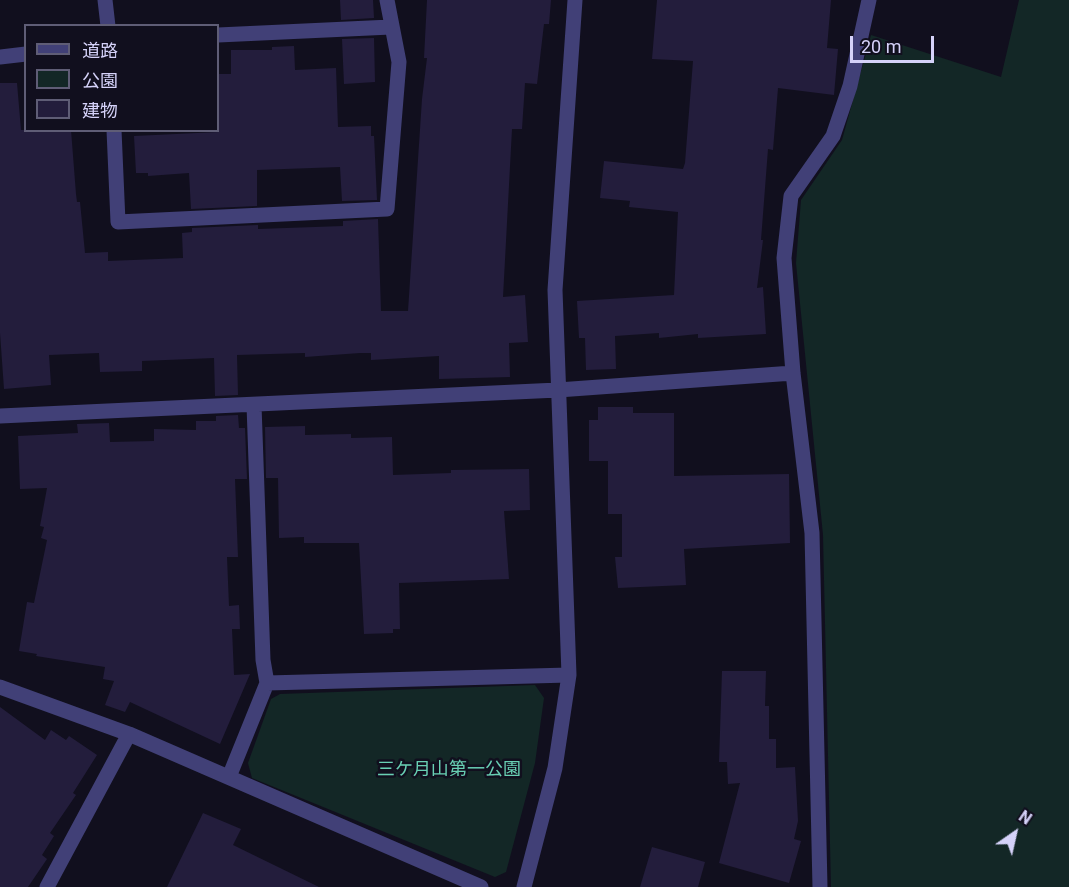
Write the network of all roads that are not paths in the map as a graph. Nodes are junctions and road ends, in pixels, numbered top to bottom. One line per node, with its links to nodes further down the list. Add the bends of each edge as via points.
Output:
1 (105, 0): 5 (street)
2 (387, 0): 6 (street)
3 (575, 0): 12 (street, via 555,290)
4 (869, 0): 11 (street, via 850,86 833,136 791,196 784,258)
5 (108, 24)
6 (391, 27): 7 (street); 10 (street, via 399,62 387,209 118,222)
7 (219, 36)
8 (24, 54): 9 (street)
9 (0, 57)
10 (114, 132)
11 (793, 373): 12 (street); 23 (street, via 812,533)
12 (558, 390): 13 (street); 15 (street)
13 (254, 405): 14 (street); 16 (street)
14 (0, 416)
15 (569, 675): 16 (street); 22 (street, via 555,768)
16 (267, 683): 19 (street)
17 (0, 687): 18 (street)
18 (129, 734): 19 (street); 20 (street)
19 (229, 777): 21 (street)
20 (46, 887)
21 (481, 887)
22 (524, 887)
23 (820, 887)

